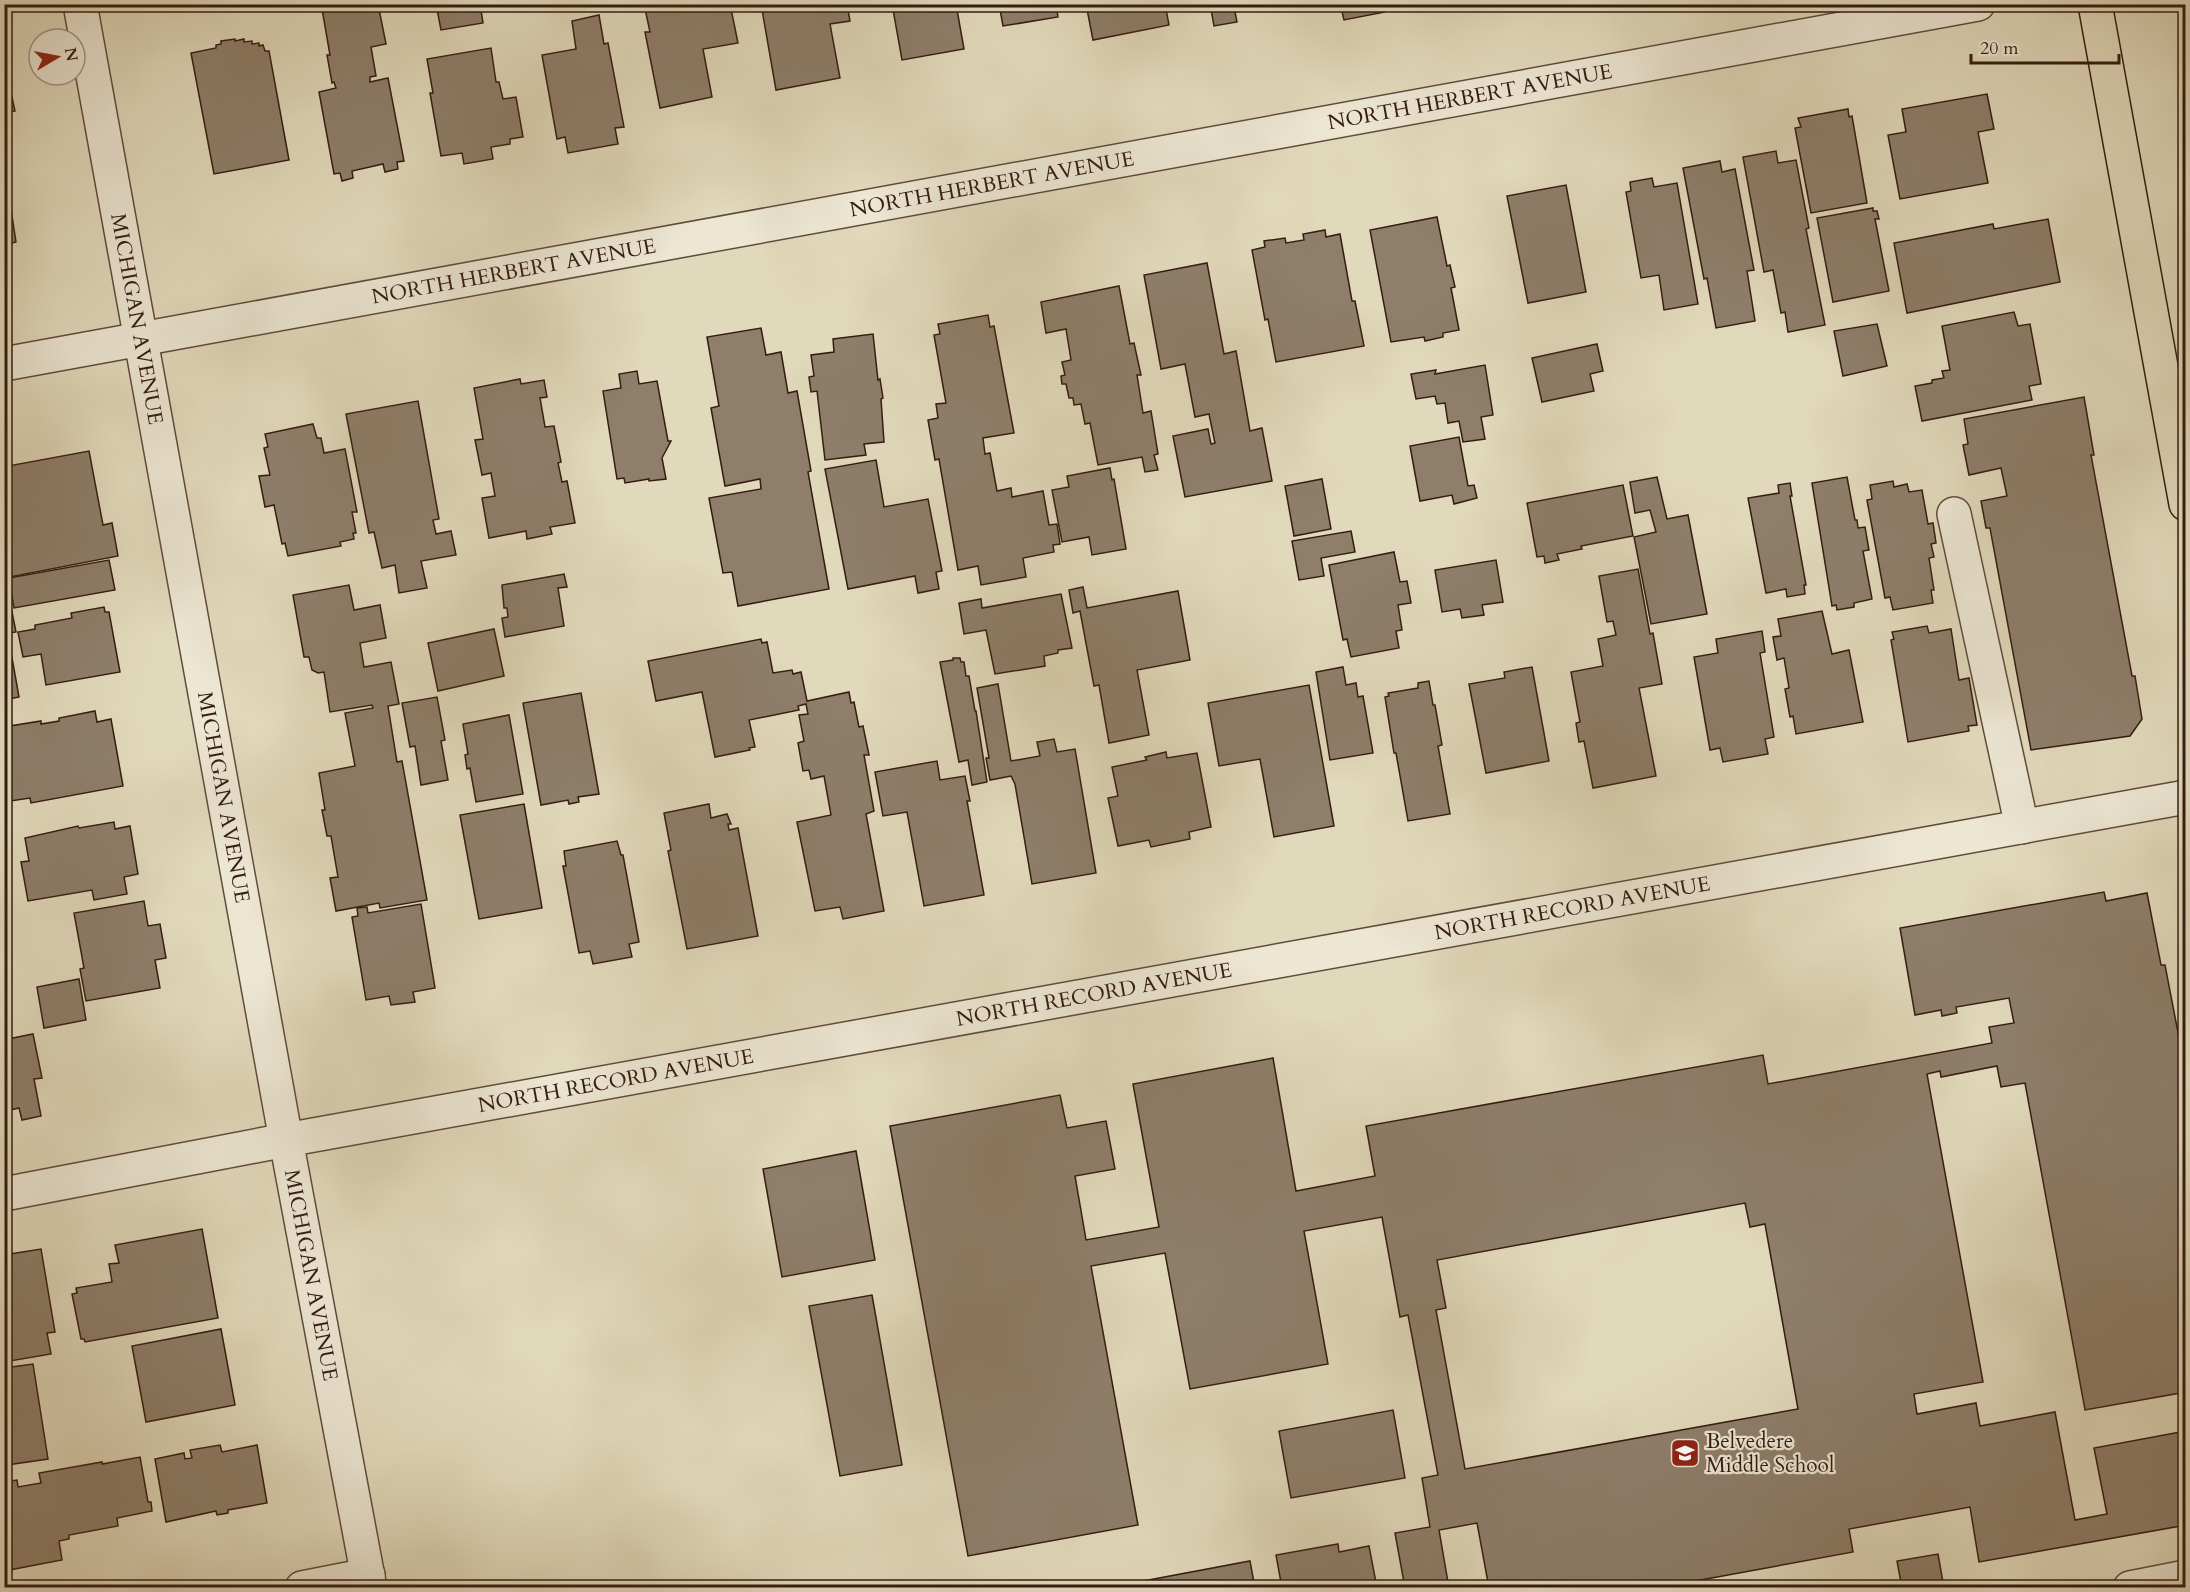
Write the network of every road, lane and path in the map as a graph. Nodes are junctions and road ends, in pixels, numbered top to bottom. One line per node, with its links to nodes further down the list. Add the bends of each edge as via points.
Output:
1 (80, 4): 4 (street, MICHIGAN AVENUE)
2 (1978, 4): 4 (street, NORTH HERBERT AVENUE)
3 (2095, 4): 6 (main road)
4 (142, 339): 5 (street, NORTH HERBERT AVENUE); 10 (street, MICHIGAN AVENUE)
5 (4, 364)
6 (2186, 504)
7 (1954, 514): 9 (street)
8 (2186, 797): 9 (street, NORTH RECORD AVENUE)
9 (2022, 827): 10 (street, NORTH RECORD AVENUE)
10 (286, 1140): 11 (street, NORTH RECORD AVENUE); 13 (street, MICHIGAN AVENUE)
11 (4, 1194)
12 (2186, 1577): 15 (street)
13 (369, 1581): 14 (street)
14 (302, 1587)
15 (2130, 1587)

